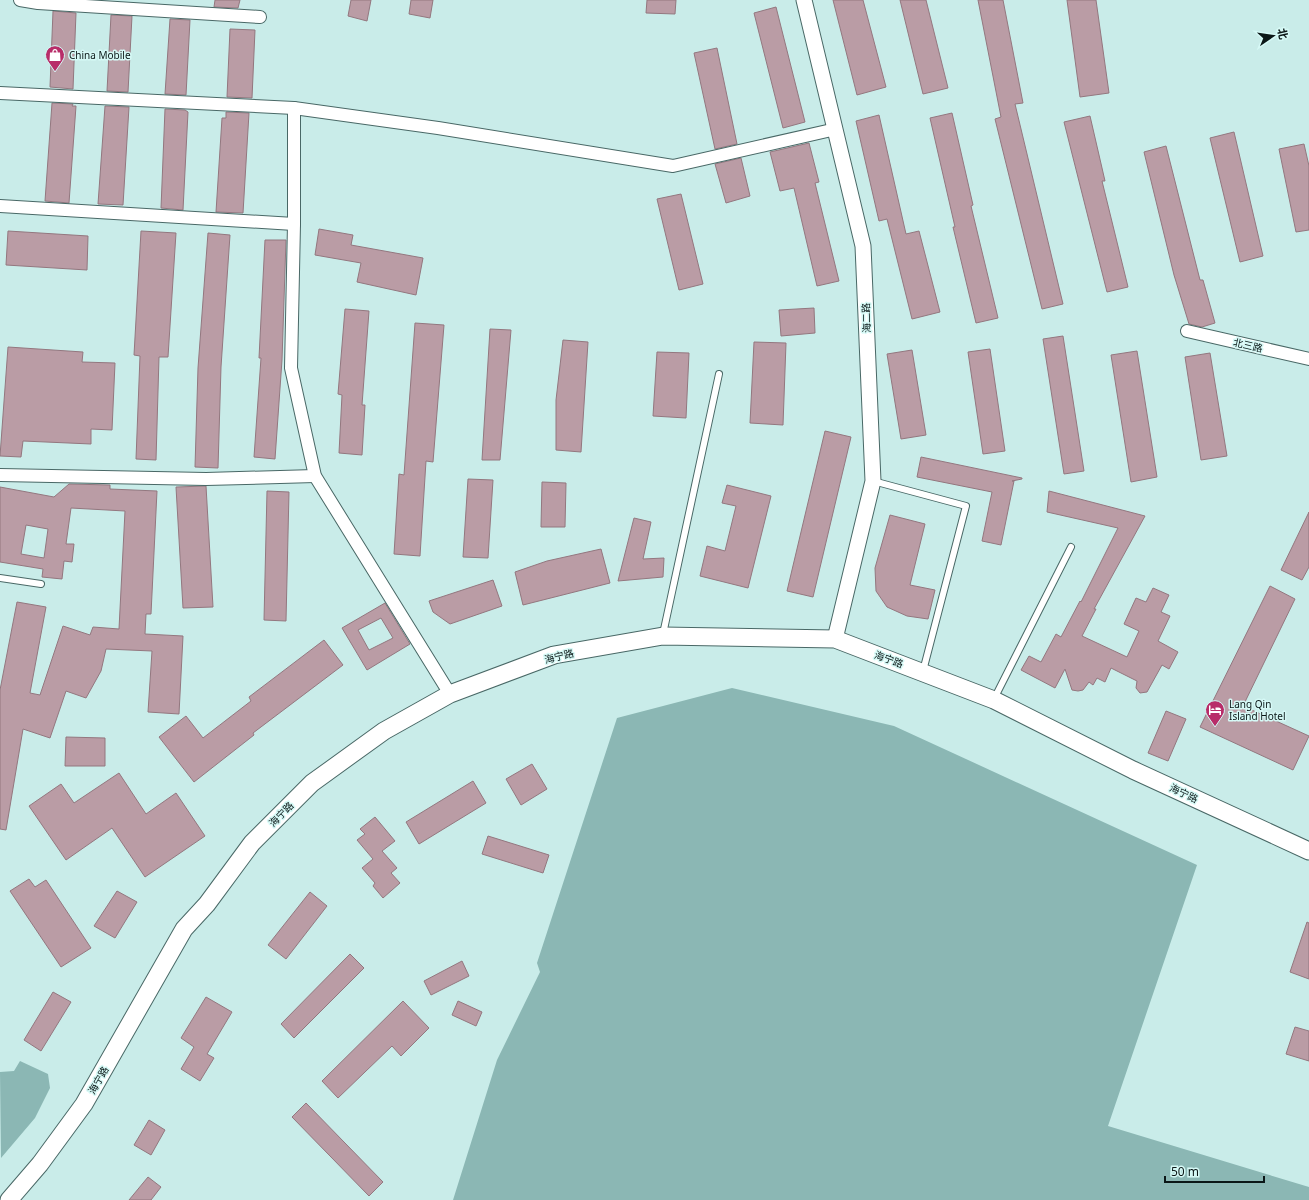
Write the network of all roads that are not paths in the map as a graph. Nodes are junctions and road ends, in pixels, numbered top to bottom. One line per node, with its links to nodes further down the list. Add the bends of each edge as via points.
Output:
1 (20, 0): 3 (street, via 46,4)
2 (804, 0): 6 (street, 海二路)
3 (260, 17)
4 (0, 93): 5 (street)
5 (294, 108): 6 (street, via 438,128 673,166); 8 (street)
6 (836, 129): 14 (street, 海二路, via 863,246)
7 (0, 206): 8 (street)
8 (294, 224): 13 (street, via 291,368)
9 (1187, 331): 10 (street, 北三路)
10 (1309, 359)
11 (719, 374): 18 (lane)
12 (0, 475): 13 (street, via 206,479)
13 (315, 476): 21 (street)
14 (873, 481): 19 (street, 海二路); 20 (lane, via 966,506)
15 (1071, 547): 22 (lane)
16 (0, 578): 17 (lane)
17 (41, 584)
18 (663, 636): 19 (main road, 海宁路); 21 (main road, 海宁路, via 554,655)
19 (835, 639): 20 (main road, 海宁路)
20 (923, 672): 22 (main road, 海宁路)
21 (450, 694): 24 (main road, 海宁路, via 384,731 312,783 252,843 207,904 184,929 84,1104 40,1164)
22 (994, 700): 23 (main road, 海宁路, via 1133,770)
23 (1309, 851)
24 (9, 1200)

